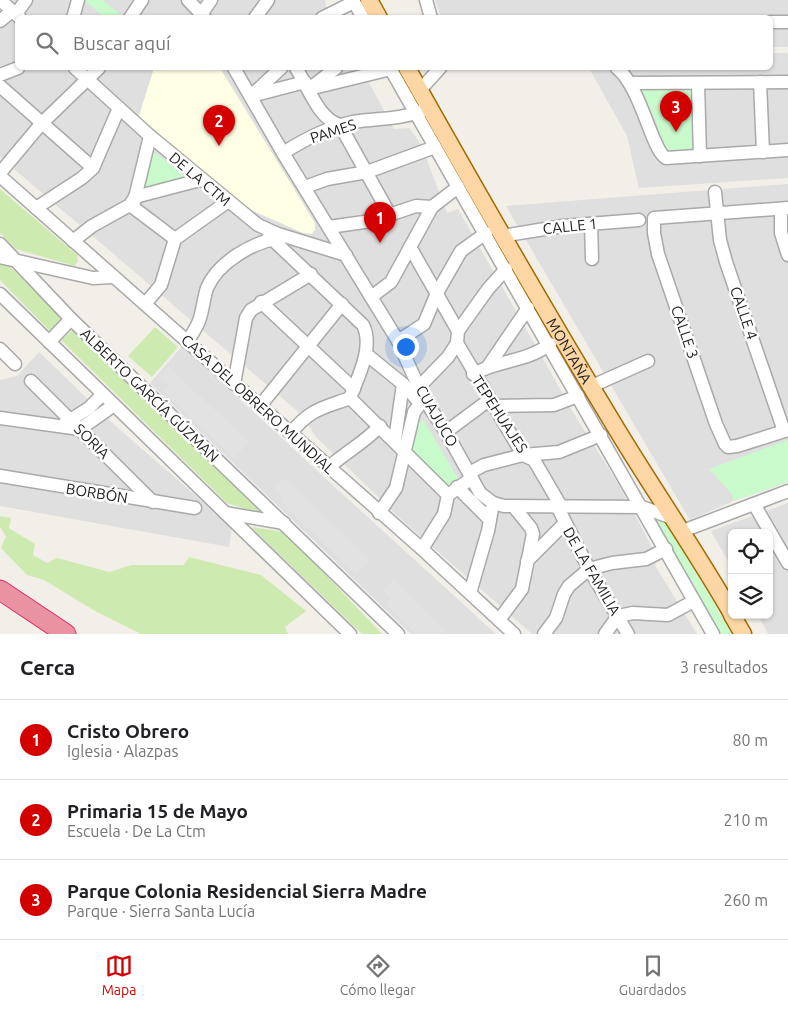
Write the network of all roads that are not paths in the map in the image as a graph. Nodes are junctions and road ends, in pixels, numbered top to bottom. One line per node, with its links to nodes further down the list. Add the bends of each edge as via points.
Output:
1 (0, 0): 9 (street)
2 (26, 0): 9 (street)
3 (78, 0): 10 (street)
4 (142, 0): 11 (street)
5 (188, 0): 12 (street)
6 (211, 0): 12 (street)
7 (426, 0): 16 (street)
8 (359, 1): 13 (street); 14 (street); 15 (main road)
9 (16, 14): 17 (street)
10 (74, 15)
11 (132, 15)
12 (203, 15)
13 (329, 15)
14 (361, 15)
15 (375, 15)
16 (430, 15)
17 (0, 21)
18 (773, 22): 19 (street)
19 (788, 22)
20 (15, 69): 32 (street)
21 (77, 70): 33 (street, DE LA CTM)
22 (97, 70): 33 (street)
23 (235, 70): 41 (street, CUAJUCO)
24 (279, 70): 41 (street)
25 (297, 70): 38 (street)
26 (333, 70): 38 (street)
27 (386, 70): 38 (street)
28 (397, 70): 43 (street, MONTAÑA)
29 (398, 70): 40 (main road, MONTAÑA)
30 (438, 70): 40 (street)
31 (619, 70): 36 (street)
32 (0, 75)
33 (87, 79): 42 (street, DE LA CTM); 44 (street)
34 (760, 82): 35 (street); 37 (street); 49 (street)
35 (788, 82)
36 (630, 83): 37 (street); 51 (street, via 661,156 672,159)
37 (698, 83): 51 (street)
38 (307, 85): 41 (street); 45 (street, via 323,115)
39 (0, 86): 44 (street)
40 (420, 90): 43 (main road, MONTAÑA)
41 (251, 96): 50 (street, CUAJUCO)
42 (118, 108): 46 (street, DE LA CTM); 52 (street)
43 (422, 111): 45 (street, PAMES, via 395,119); 47 (street, MONTAÑA); 65 (main road, MONTAÑA)
44 (41, 124): 52 (street); 54 (street)
45 (340, 125): 50 (street, PAMES, via 309,137); 53 (street)
46 (150, 136): 55 (street, DE LA CTM); 59 (street)
47 (435, 147): 53 (street); 57 (street, MONTAÑA)
48 (788, 150): 49 (street)
49 (763, 152): 51 (street)
50 (283, 153): 56 (street, CUAJUCO)
51 (700, 156)
52 (93, 168): 62 (street)
53 (366, 172): 56 (street, via 327,179); 66 (street)
54 (0, 174): 62 (street, CASA DEL OBRERO MUNDIAL)
55 (200, 180): 59 (street); 60 (street, DE LA CTM)
56 (305, 187): 69 (street, CUAJUCO)
57 (458, 187): 61 (street); 65 (street, MONTAÑA)
58 (715, 192): 64 (street, CALLE 4)
59 (133, 202): 72 (street); 73 (street)
60 (228, 202): 71 (street, DE LA CTM); 72 (street)
61 (432, 207): 66 (street, via 416,206); 75 (street)
62 (36, 208): 73 (street, CASA DEL OBRERO MUNDIAL)
63 (784, 208): 64 (street); 77 (street, via 781,233)
64 (718, 212): 119 (street, CALLE 4, via 726,262); 119 (street, CALLE 3, via 654,218 658,254 725,444 737,446)
65 (482, 213): 70 (main road, MONTAÑA)
66 (390, 214): 69 (street, via 371,221)
67 (639, 220): 68 (street, CALLE 1)
68 (591, 224): 70 (street, CALLE 1); 79 (street)
69 (329, 227): 76 (street, CUAJUCO)
70 (494, 234): 81 (street, MONTAÑA); 84 (street, via 461,251); 108 (main road, MONTAÑA)
71 (270, 235): 76 (street, DE LA CTM); 82 (street); 95 (street, via 236,256 215,274 208,286 200,320)
72 (176, 239): 88 (street, via 160,285)
73 (73, 241): 83 (street, CASA DEL OBRERO MUNDIAL)
74 (0, 244): 80 (street, ALBERTO GARCÍA GÚZMAN)
75 (410, 247): 84 (street, TEPEHUAJES); 86 (street, via 392,282)
76 (346, 254): 86 (street, CUAJUCO)
77 (788, 255)
78 (0, 257): 80 (street)
79 (592, 259)
80 (20, 263): 83 (street, via 92,278); 91 (street, ALBERTO GARCÍA GÚZMAN)
81 (506, 269): 90 (street, MONTAÑA); 92 (street, via 488,289)
82 (311, 274): 87 (street); 89 (street)
83 (113, 277): 88 (street, CASA DEL OBRERO MUNDIAL)
84 (436, 293): 92 (street, TEPEHUAJES); 93 (street, via 424,324)
85 (0, 294): 94 (street)
86 (371, 297): 93 (street, CUAJUCO)
87 (261, 302): 97 (street); 105 (street, via 246,318)
88 (145, 304): 95 (street, CASA DEL OBRERO MUNDIAL)
89 (342, 304): 97 (street); 99 (street, via 366,331)
90 (528, 308): 96 (street, MONTAÑA); 102 (street)
91 (71, 319): 94 (street); 140 (street, ALBERTO GARCÍA GÚZMAN)
92 (458, 337): 103 (street, TEPEHUAJES); 107 (street, via 440,368)
93 (398, 341): 107 (street, CUAJUCO)
94 (49, 342): 110 (street)
95 (187, 342): 105 (street, CASA DEL OBRERO MUNDIAL)
96 (550, 344): 102 (street, via 530,356); 111 (street, MONTAÑA)
97 (307, 346): 109 (street); 115 (street)
98 (0, 349): 101 (street)
99 (366, 354): 106 (street); 109 (street)
100 (648, 361): 108 (street)
101 (15, 364)
102 (489, 365): 103 (street)
103 (473, 374): 113 (street, TEPEHUAJES)
104 (31, 381): 117 (street, SORIA)
105 (234, 384): 115 (street, CASA DEL OBRERO MUNDIAL)
106 (402, 384): 112 (street); 123 (street)
107 (420, 386): 112 (street, CUAJUCO)
108 (592, 386): 139 (main road, MONTAÑA)
109 (352, 393): 118 (street); 121 (street, via 310,413)
110 (103, 394): 114 (street); 117 (street)
111 (578, 396): 113 (street, via 554,404); 122 (street, MONTAÑA)
112 (422, 401): 120 (street, CUAJUCO); 123 (street)
113 (491, 403): 120 (street); 124 (street, TEPEHUAJES)
114 (114, 405): 117 (street); 137 (street)
115 (260, 406): 121 (street, CASA DEL OBRERO MUNDIAL)
116 (0, 418): 117 (street, via 59,427)
117 (76, 425): 130 (street, SORIA)
118 (380, 426): 123 (street); 125 (street, via 361,445)
119 (786, 430)
120 (446, 432): 126 (street, CUAJUCO)
121 (291, 433): 125 (street, CASA DEL OBRERO MUNDIAL)
122 (601, 435): 124 (street, via 559,452); 134 (street, MONTAÑA)
123 (399, 445): 128 (street); 138 (street, via 396,488)
124 (523, 455): 126 (street, via 484,465); 136 (street, TEPEHUAJES, via 534,460)
125 (329, 467): 138 (street, CASA DEL OBRERO MUNDIAL)
126 (470, 475): 128 (street); 131 (street, CUAJUCO, via 480,493)
127 (0, 476): 130 (street, BORBÓN)
128 (452, 491): 142 (street); 144 (street, via 444,514)
129 (788, 491): 132 (street)
130 (153, 502): 135 (street, BORBÓN)
131 (493, 503): 133 (street); 142 (street)
132 (754, 504): 143 (street); 147 (street)
133 (514, 507): 136 (street); 146 (street, via 533,534)
134 (642, 507): 136 (street); 139 (street); 145 (street)
135 (195, 508)
136 (560, 508): 141 (street, DE LA FAMILIA)
137 (226, 513): 140 (street); 159 (street)
138 (379, 513): 144 (street, CASA DEL OBRERO MUNDIAL)
139 (670, 517): 143 (main road, MONTAÑA)
140 (284, 522): 160 (street, ALBERTO GARCÍA GÚZMAN)
141 (565, 523): 146 (street); 148 (street, DE LA FAMILIA)
142 (489, 526): 150 (street)
143 (680, 532): 153 (main road, MONTAÑA, via 699,556)
144 (422, 549): 150 (street, CASA DEL OBRERO MUNDIAL)
145 (666, 549): 148 (street, via 646,559); 151 (street)
146 (527, 561): 156 (street, via 522,589)
147 (788, 563)
148 (589, 569): 154 (street, DE LA FAMILIA); 162 (street, via 569,586 556,618)
149 (0, 590): 158 (highway)
150 (470, 593): 156 (street, CASA DEL OBRERO MUNDIAL)
151 (694, 601): 154 (street, via 668,615 633,613); 165 (street)
152 (0, 605): 157 (highway)
153 (728, 608)
154 (618, 616): 163 (street); 164 (street, DE LA FAMILIA)
155 (734, 619): 166 (main road, MONTAÑA)
156 (499, 620): 161 (street, CASA DEL OBRERO MUNDIAL)
157 (45, 634)
158 (66, 634)
159 (350, 634)
160 (398, 634)
161 (514, 634)
162 (544, 634)
163 (605, 634)
164 (628, 634)
165 (713, 634)
166 (743, 634)

